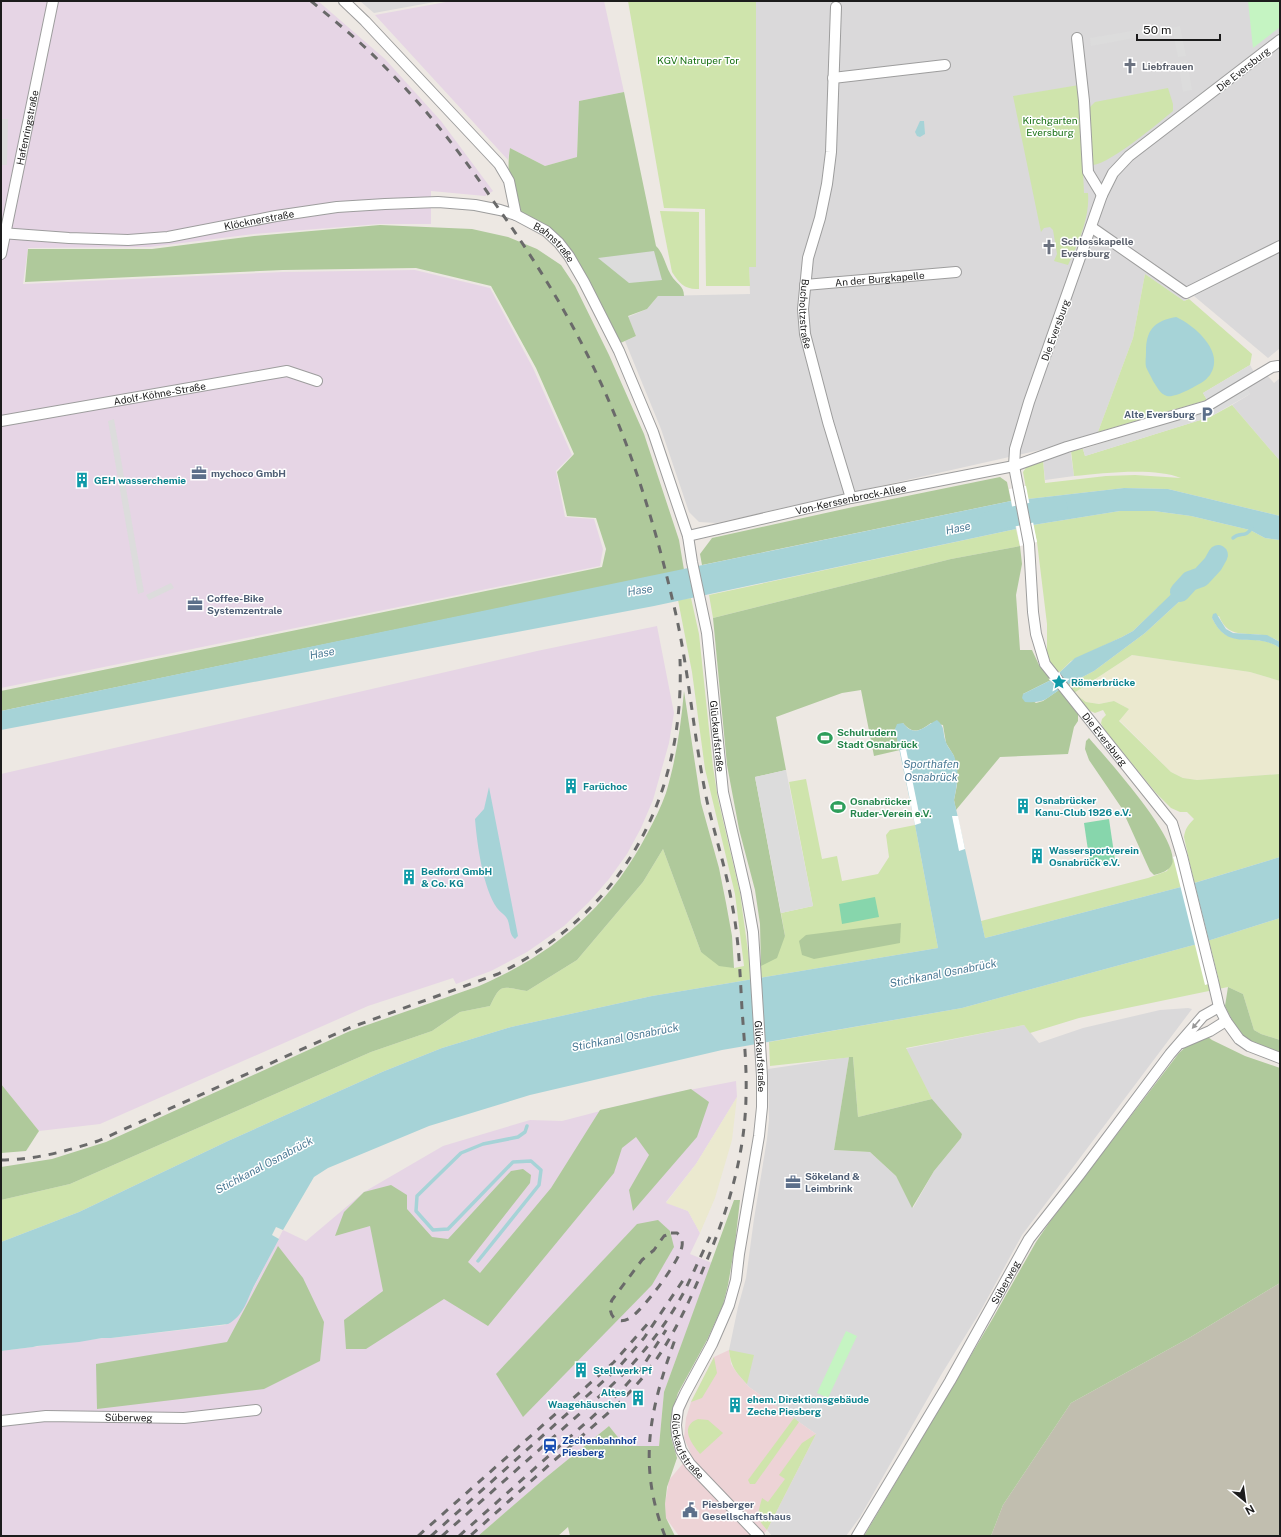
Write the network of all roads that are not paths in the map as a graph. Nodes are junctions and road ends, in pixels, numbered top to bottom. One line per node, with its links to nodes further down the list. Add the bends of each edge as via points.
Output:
1 (53, 1): 11 (street, Hafenringstraße)
2 (344, 1): 9 (street, via 366,21 499,164 508,181)
3 (836, 7): 7 (street, Bucholtzstraße)
4 (1077, 38): 8 (street, via 1088,172)
5 (1280, 40): 8 (street, Die Eversburg, via 1129,156 1113,173)
6 (945, 65): 7 (street)
7 (834, 78): 15 (street, Bucholtzstraße, via 832,152 820,218 808,258)
8 (1102, 195): 10 (street, Die Eversburg)
9 (516, 215): 11 (street, Klöcknerstraße, via 475,205 438,202 314,210 188,233 128,240); 21 (street, Bahnstraße, via 546,231 559,243 584,282 619,351 653,432)
10 (1091, 227): 12 (street, via 1186,293); 19 (street, Die Eversburg, via 1029,402 1015,449)
11 (4, 233): 13 (street, Hafenringstraße)
12 (1280, 246)
13 (1, 254)
14 (956, 272): 15 (street, An der Burgkapelle)
15 (805, 285): 20 (street, Bucholtzstraße, via 803,309 806,334 828,422)
16 (1278, 366): 19 (street, via 1272,367 1207,406 1067,447)
17 (317, 381): 18 (street, Adolf-Köhne-Straße, via 287,371)
18 (1, 422)
19 (1014, 466): 20 (street, Von-Kerssenbrock-Allee); 22 (street, Die Eversburg, via 1028,544 1033,612 1041,657 1170,820 1182,856)
20 (851, 498): 21 (street, Von-Kerssenbrock-Allee)
21 (688, 536): 28 (street, Glückaufstraße, via 707,633 723,792 753,932 762,1107 736,1280 729,1305 712,1344 680,1404 676,1425 681,1450 690,1464)
22 (1219, 1007): 23 (street); 24 (street, Süberweg, one-way to 24, via 1203,1016)
23 (1226, 1021): 24 (street, Süberweg); 25 (street, via 1239,1038 1250,1046)
24 (1178, 1045): 29 (street, Süberweg, via 1029,1239 954,1374)
25 (1280, 1058)
26 (256, 1410): 27 (street, Süberweg, via 184,1418 46,1416)
27 (1, 1421)
28 (759, 1536)
29 (857, 1536)

